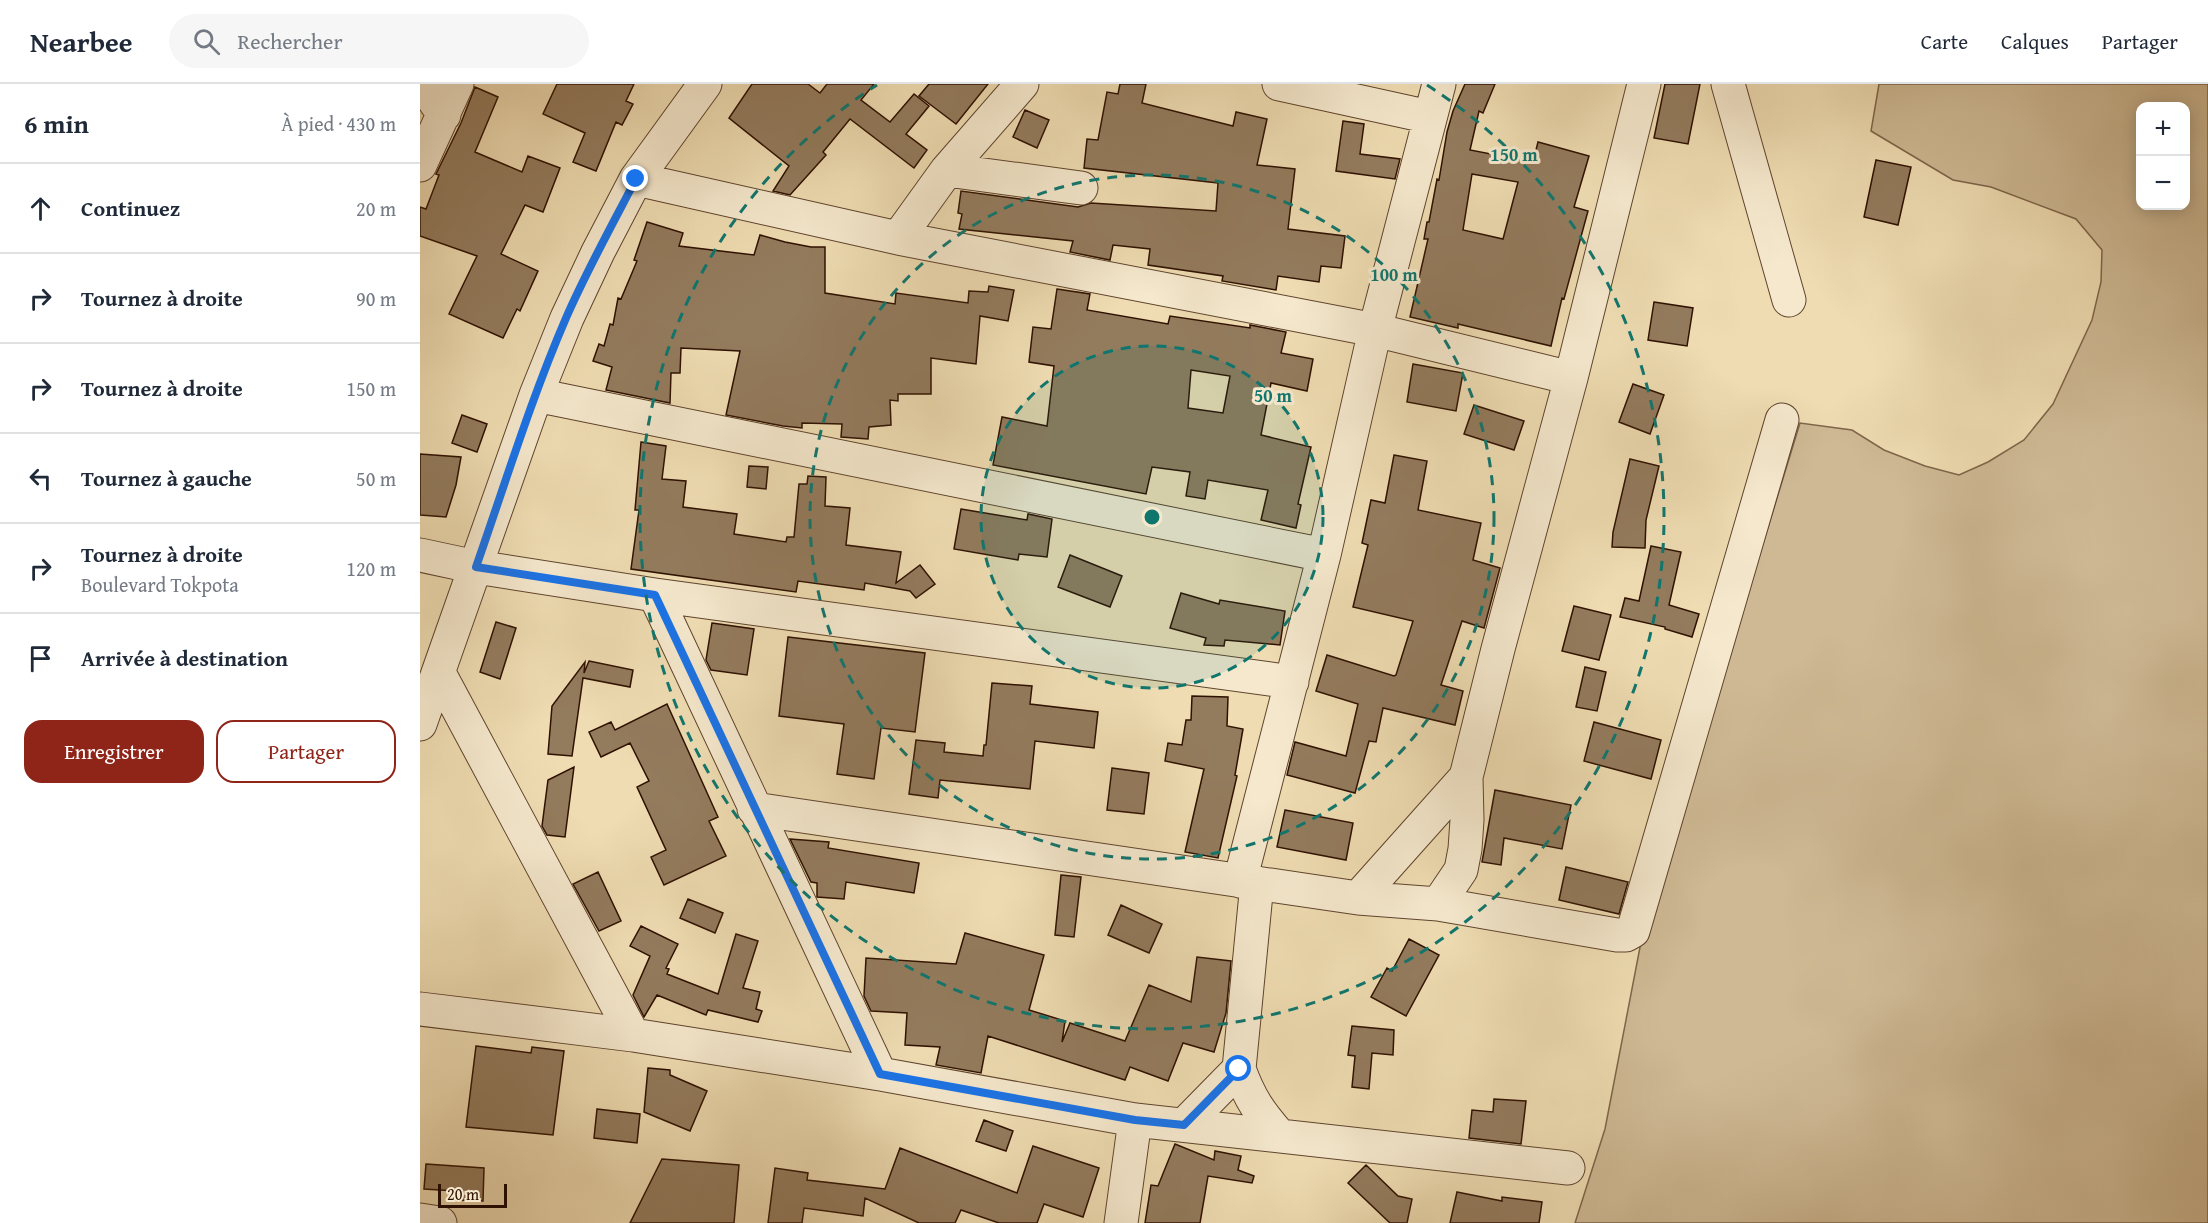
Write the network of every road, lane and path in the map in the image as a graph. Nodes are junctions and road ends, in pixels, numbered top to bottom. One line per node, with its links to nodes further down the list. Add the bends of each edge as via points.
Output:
1 (423, 84): 9 (street)
2 (457, 84): 9 (street)
3 (705, 84): 13 (street)
4 (1022, 84): 12 (street)
5 (1279, 84): 10 (street)
6 (1439, 84): 10 (street)
7 (1644, 84): 18 (street)
8 (1728, 84): 16 (street)
9 (444, 115): 11 (street)
10 (1430, 117): 17 (street)
11 (420, 165)
12 (947, 170): 14 (street); 15 (street)
13 (636, 179): 15 (street); 19 (street, via 567,318)
14 (1081, 188)
15 (898, 238): 17 (street)
16 (1789, 300)
17 (1375, 330): 18 (street); 22 (street)
18 (1571, 378): 28 (street)
19 (536, 395): 22 (street); 23 (street)
20 (1782, 420): 32 (street, via 1633,931 1617,935)
21 (420, 555): 23 (street)
22 (1324, 555): 26 (street)
23 (476, 567): 24 (street); 25 (street)
24 (655, 595): 26 (street); 29 (street)
25 (439, 673): 27 (street); 34 (street)
26 (1292, 682): 30 (street)
27 (420, 724)
28 (1466, 777): 31 (street); 32 (street, via 1467,820 1461,870)
29 (754, 809): 30 (street); 36 (street)
30 (1249, 882): 31 (street); 35 (street)
31 (1358, 898): 32 (street)
32 (1438, 904)
33 (420, 1009): 34 (street)
34 (633, 1035): 36 (street)
35 (1239, 1069): 38 (street); 39 (street, via 1250,1098)
36 (880, 1074): 37 (street)
37 (1135, 1120): 38 (street); 43 (street)
38 (1184, 1125): 39 (street)
39 (1280, 1136): 40 (street)
40 (1568, 1168)
41 (420, 1220): 42 (street)
42 (440, 1223)
43 (1122, 1223)

